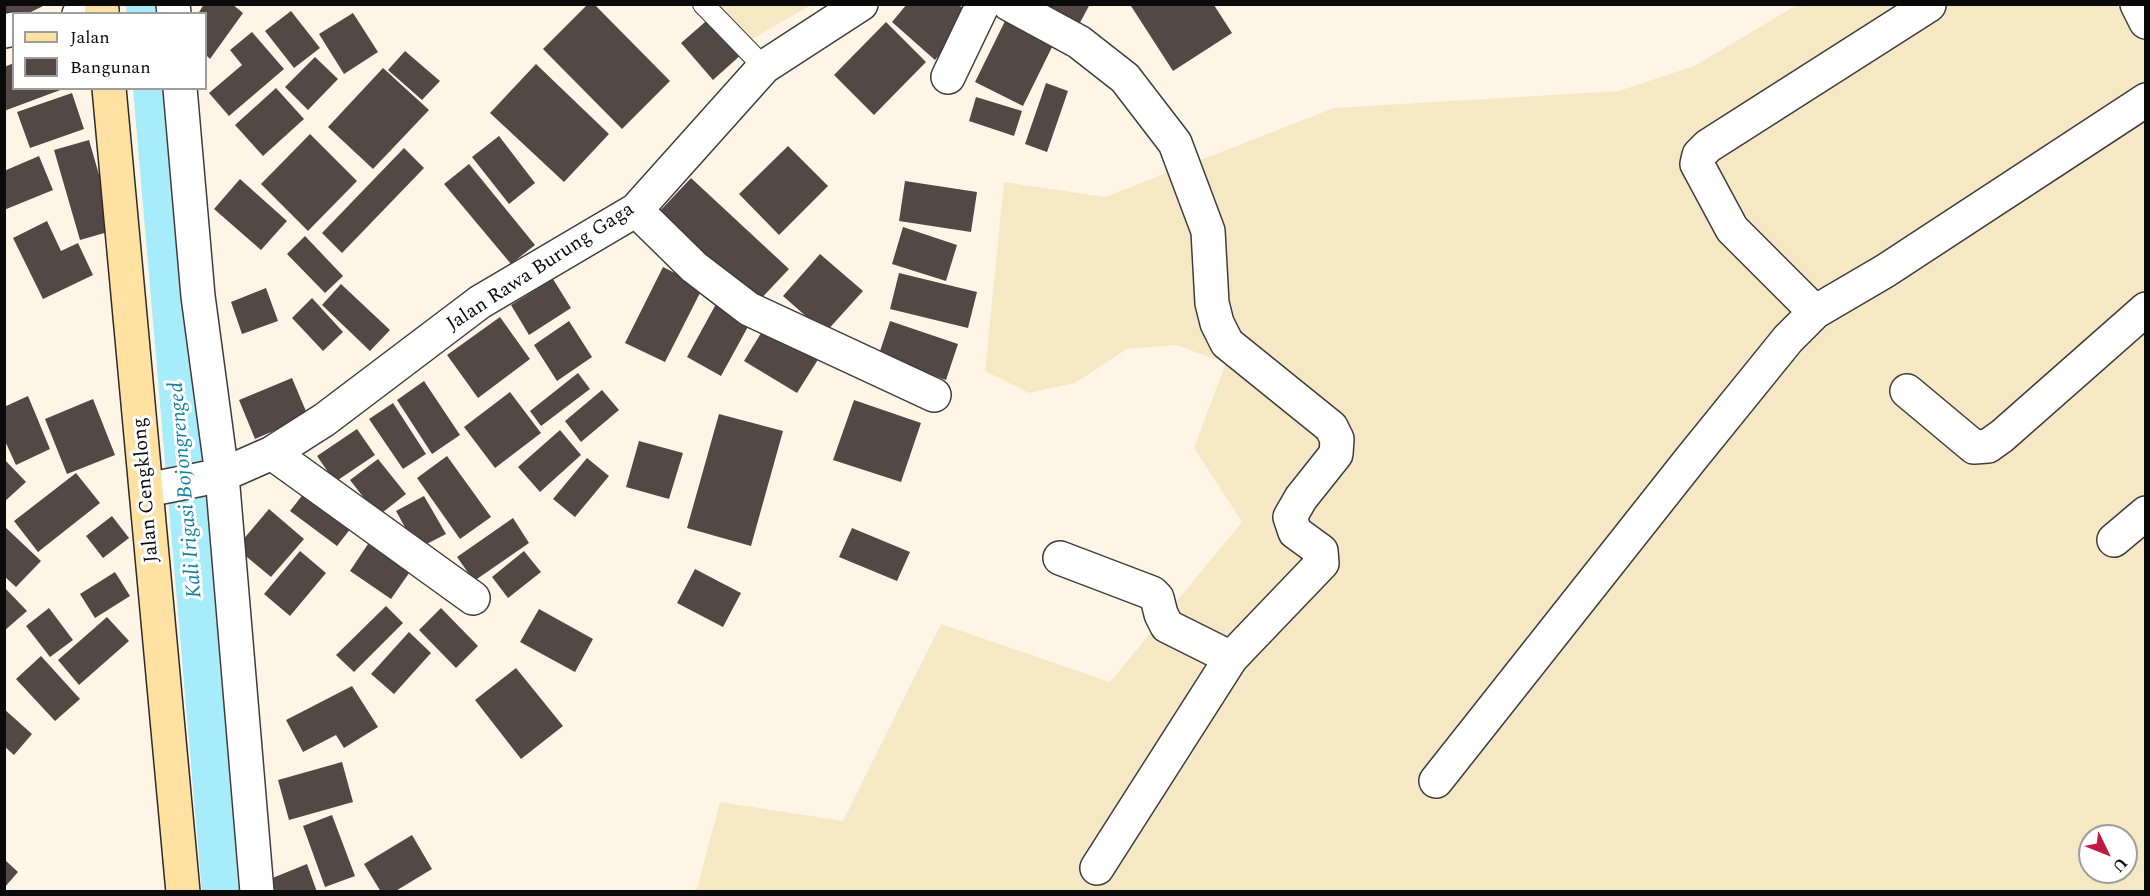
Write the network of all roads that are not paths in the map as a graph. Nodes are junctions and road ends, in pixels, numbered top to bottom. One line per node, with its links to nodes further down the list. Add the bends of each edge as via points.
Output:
1 (703, 4): 8 (lane)
2 (861, 4): 8 (street, Jalan Rawa Burung Gaga)
3 (983, 4): 9 (street)
4 (1009, 4): 25 (street, via 1079,42 1125,78 1176,143 1208,231 1216,323 1227,343 1331,427 1338,439 1336,454 1300,498 1290,517 1295,532 1321,551 1322,563)
5 (2137, 4): 7 (street)
6 (1929, 5): 15 (street, via 1699,155 1697,164 1732,229)
7 (2145, 22)
8 (764, 67): 13 (street, Jalan Rawa Burung Gaga)
9 (948, 77)
10 (109, 90): 20 (main road, Jalan Cengklong)
11 (180, 90): 19 (street)
12 (2145, 100): 15 (street, via 1885,271)
13 (636, 210): 17 (street, via 694,267 749,309); 18 (street, Jalan Rawa Burung Gaga, via 480,303 324,420)
14 (2145, 309): 16 (street, via 1988,446 1974,447)
15 (1815, 312): 26 (street, via 1788,339 1690,460)
16 (1907, 391)
17 (934, 395)
18 (272, 453): 19 (street, Jalan Rawa Burung Gaga); 24 (street)
19 (214, 477): 20 (street, Jalan Rawa Burung Gaga); 29 (street)
20 (154, 488): 28 (main road, Jalan Cengklong)
21 (2145, 513): 22 (street)
22 (2114, 540)
23 (1060, 558): 25 (street, via 1152,593 1167,626)
24 (473, 598)
25 (1231, 657): 27 (street)
26 (1436, 781)
27 (1097, 868)
28 (183, 891)
29 (257, 891)

